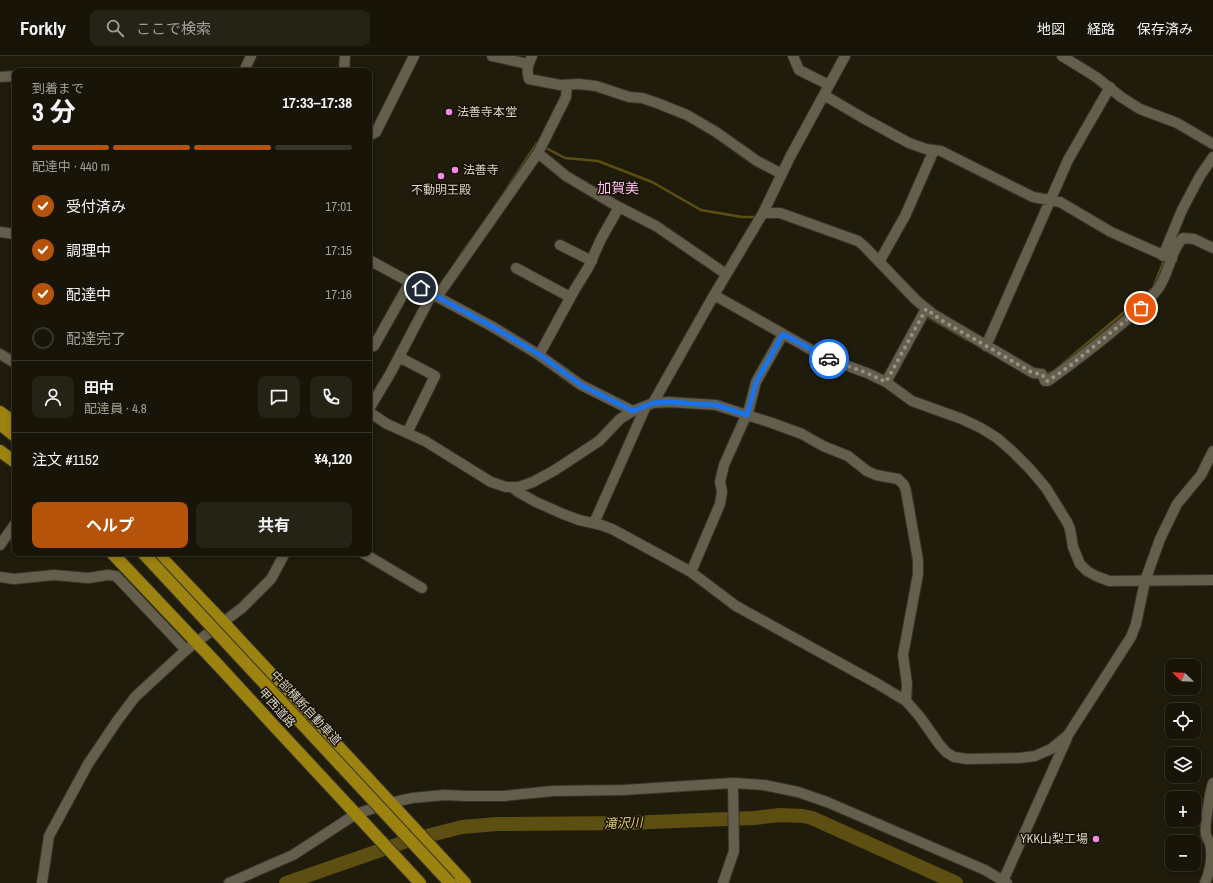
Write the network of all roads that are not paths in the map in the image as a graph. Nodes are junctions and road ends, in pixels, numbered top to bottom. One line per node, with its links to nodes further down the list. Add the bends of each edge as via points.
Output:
1 (251, 56): 9 (street)
2 (345, 56): 10 (street)
3 (414, 56): 17 (street, via 376,132)
4 (492, 56): 8 (street)
5 (793, 56): 14 (street, via 799,70)
6 (845, 56): 14 (street)
7 (1062, 56): 15 (street)
8 (530, 60): 13 (street, via 526,71 529,79)
9 (245, 68)
10 (344, 68)
11 (12, 76): 12 (street)
12 (0, 77)
13 (568, 85): 19 (street, via 566,97); 22 (street, via 596,86 628,97 642,98 687,115 757,161)
14 (829, 85): 16 (street)
15 (1110, 87): 18 (street, via 1140,109 1177,123); 23 (street, via 1068,160)
16 (824, 95): 20 (street, via 909,143); 22 (street)
17 (372, 134)
18 (1213, 144)
19 (540, 148): 24 (street, via 566,176); 37 (street)
20 (934, 150): 23 (street, via 941,151 1033,197); 33 (street, via 905,216)
21 (1213, 157): 30 (street, via 1182,210)
22 (782, 174): 25 (street)
23 (1049, 200): 30 (street, via 1060,202 1111,232); 43 (street)
24 (619, 207): 31 (street); 35 (street, via 656,226)
25 (761, 216): 33 (street, via 780,213 851,238 864,246); 35 (street)
26 (0, 232): 27 (street)
27 (12, 234)
28 (560, 245): 31 (street)
29 (1213, 248): 30 (street, via 1194,239 1183,238)
30 (1167, 257): 43 (street, via 1159,289 1148,302 1048,381)
31 (592, 261): 39 (street)
32 (372, 262): 36 (street)
33 (879, 262): 40 (street, via 916,300)
34 (516, 268): 39 (street)
35 (726, 274): 38 (street)
36 (410, 282): 37 (street); 42 (street)
37 (435, 295): 45 (street); 46 (street)
38 (714, 295): 41 (street); 50 (street)
39 (570, 297): 45 (street)
40 (924, 312): 43 (street); 48 (street)
41 (783, 334): 48 (street, via 824,357); 54 (street, via 756,382)
42 (374, 346)
43 (986, 346)
44 (0, 354): 47 (street)
45 (540, 355): 51 (street, via 581,385)
46 (398, 357): 49 (street); 57 (street, via 435,376)
47 (12, 361)
48 (886, 382): 74 (street, via 912,401 981,428 1011,450 1046,488 1067,522 1076,556 1086,570 1109,581)
49 (372, 404)
50 (650, 404): 51 (street); 54 (street, via 669,402 716,405); 63 (street)
51 (633, 411): 62 (street, via 620,419 599,441 555,470 533,482)
52 (0, 412): 55 (highway)
53 (372, 414): 57 (street)
54 (747, 415): 71 (street, via 724,465 720,482 720,504); 79 (street, via 802,434 848,456 867,471 898,479 904,485 918,560 918,574 903,655 907,684)
55 (12, 421)
56 (0, 424): 58 (highway)
57 (407, 433): 62 (street, via 425,441 491,482)
58 (12, 434)
59 (0, 451): 61 (highway)
60 (1213, 451): 74 (street, via 1201,475 1177,504 1160,539)
61 (12, 460)
62 (512, 487): 63 (street, via 563,514)
63 (594, 523): 71 (street, via 612,529)
64 (12, 528): 65 (street)
65 (0, 545)
66 (115, 556): 77 (highway, 甲西道路)
67 (146, 556): 89 (highway, 中部横断自動車道, bridge)
68 (161, 556): 76 (highway, 甲西道路)
69 (283, 556): 76 (street, via 270,579 242,608)
70 (368, 556): 75 (street)
71 (691, 572): 79 (street, via 736,606)
72 (0, 577): 78 (street, via 14,579 54,575 88,578 116,576)
73 (1213, 580): 74 (street)
74 (1145, 581): 80 (street, via 1131,637)
75 (422, 588)
76 (223, 622): 77 (street); 83 (highway, 甲西道路)
77 (198, 643): 78 (street); 84 (highway, 甲西道路)
78 (186, 650): 86 (street, via 135,697 88,764 49,836)
79 (906, 701): 80 (street, via 939,744 954,757 967,759 1035,756 1051,750)
80 (1068, 735): 85 (street)
81 (1213, 783): 92 (street, via 1209,794 1206,835 1212,854 1210,871)
82 (734, 788): 83 (street, via 553,791 504,796 444,795); 85 (street, via 764,785 819,799 985,870); 91 (street, via 734,851)
83 (390, 803): 84 (street); 90 (highway, 甲西道路)
84 (356, 814): 87 (street, via 292,855); 88 (highway, 甲西道路)
85 (1005, 882)
86 (42, 883)
87 (229, 883)
88 (420, 883)
89 (450, 883)
90 (465, 883)
91 (723, 883)
92 (1205, 883)

